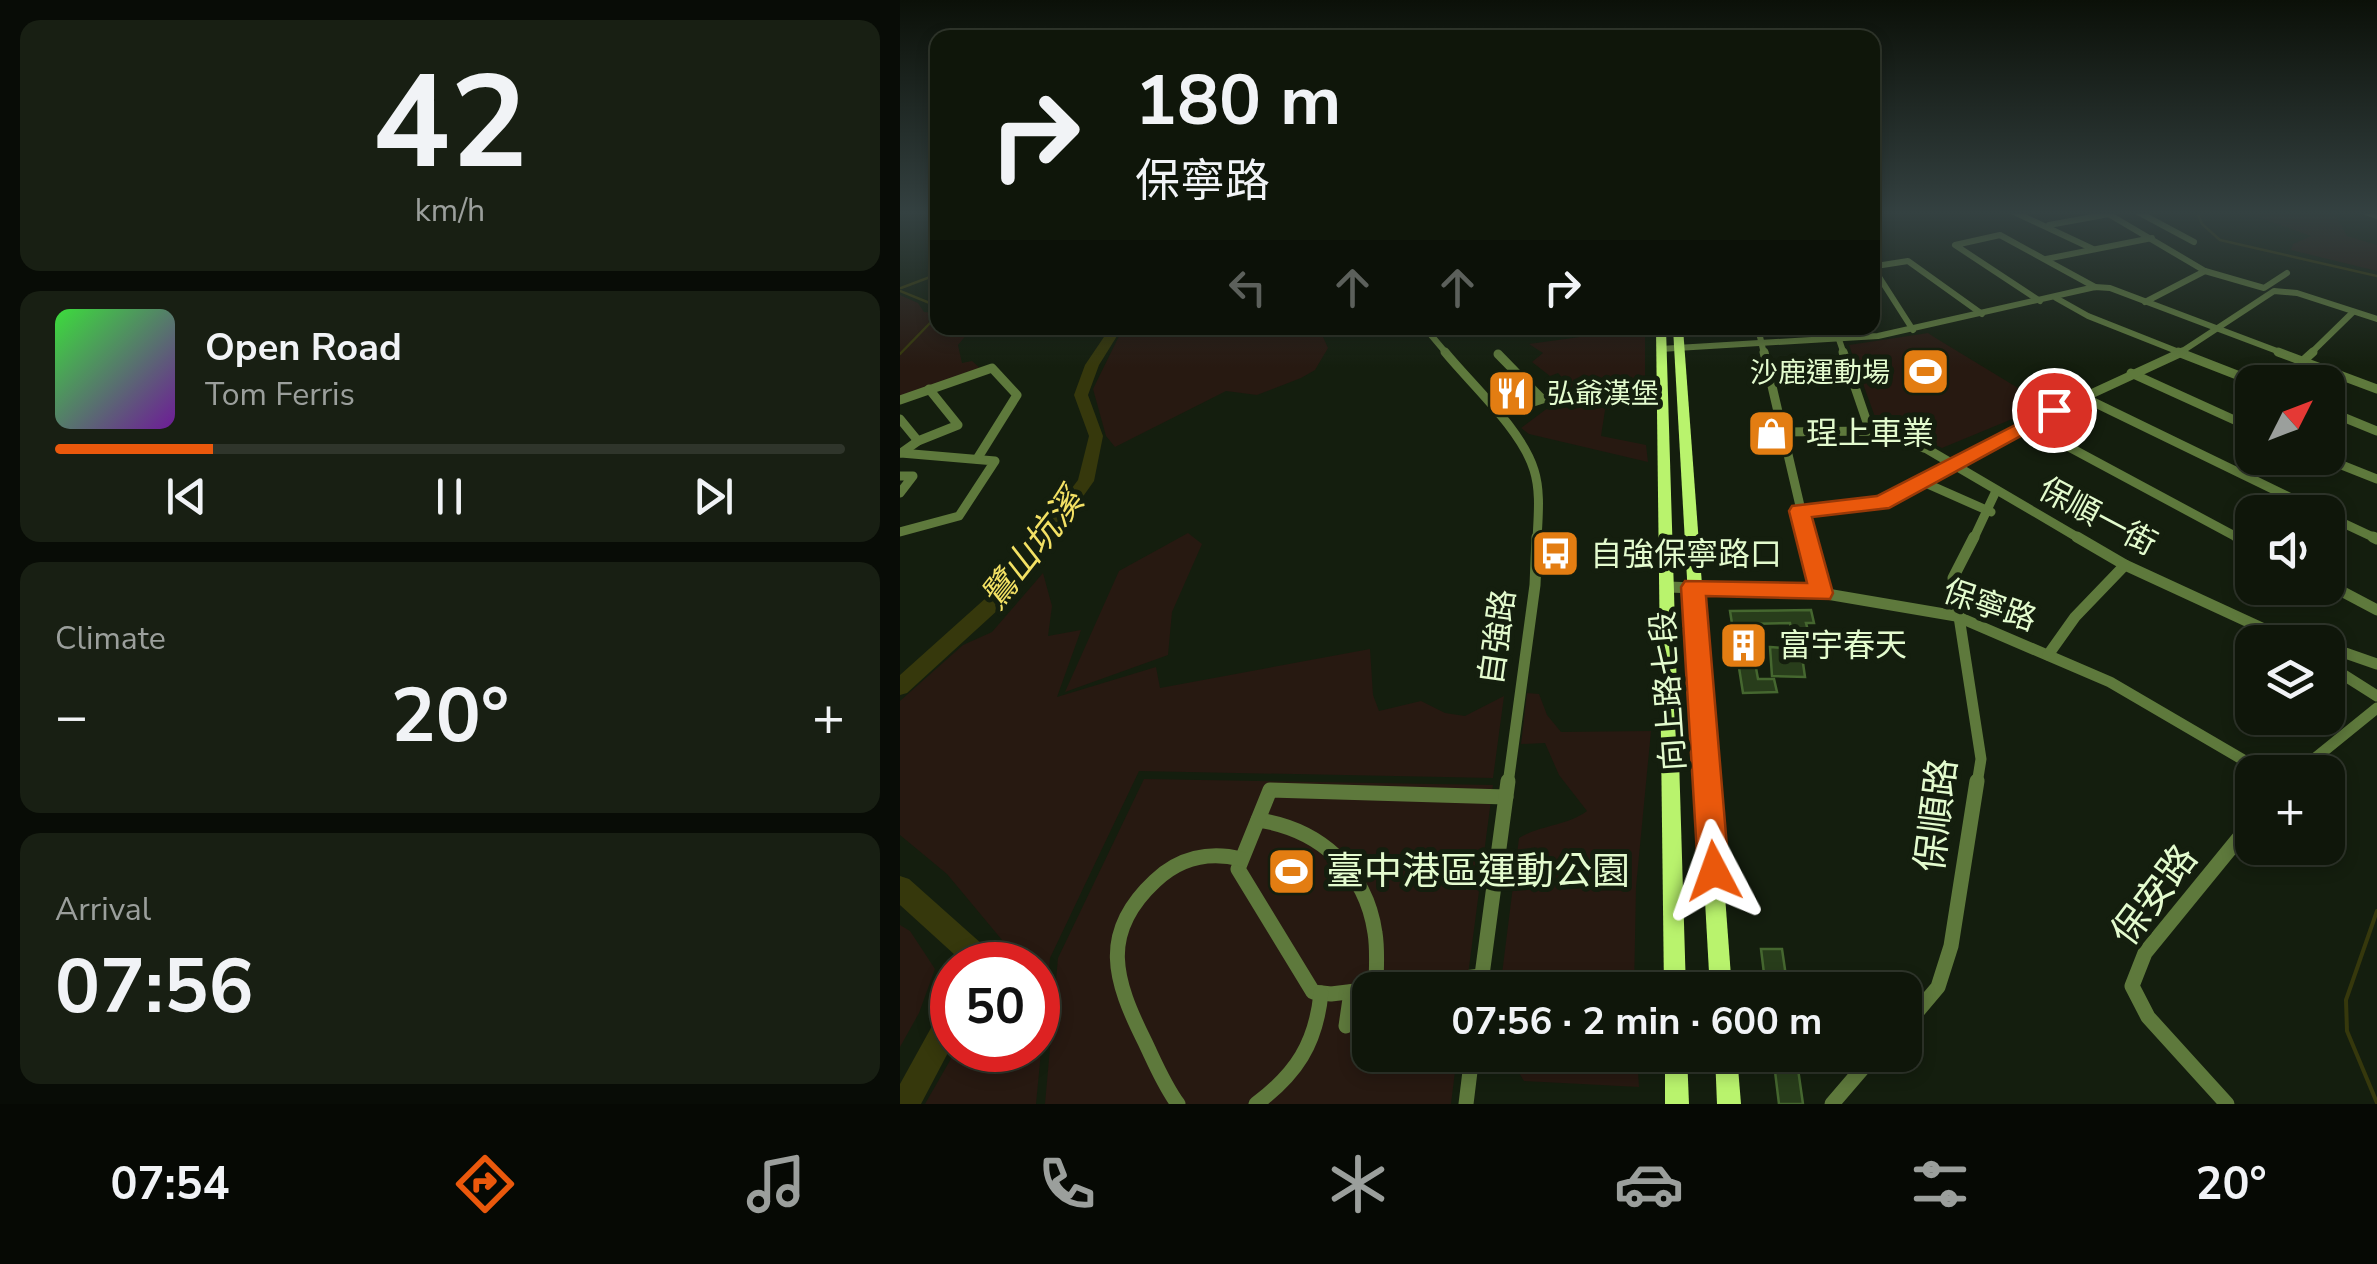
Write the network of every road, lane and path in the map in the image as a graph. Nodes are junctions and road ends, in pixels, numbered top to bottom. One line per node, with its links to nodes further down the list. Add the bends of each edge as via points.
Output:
1 (1912, 264): 13 (street)
2 (1980, 264): 10 (street)
3 (2053, 264): 8 (street)
4 (2199, 264): 5 (street)
5 (2205, 271): 6 (street, via 2264,288); 11 (street)
6 (2287, 273)
7 (1880, 278): 15 (street)
8 (2096, 287): 9 (street); 11 (street)
9 (2056, 298): 10 (street); 28 (street)
10 (2040, 301): 13 (street)
11 (2145, 302): 16 (street)
12 (2353, 312): 14 (street); 16 (street, via 2274,291); 30 (street)
13 (1982, 314): 15 (street)
14 (2377, 319)
15 (1913, 330): 17 (street)
16 (2219, 330): 28 (street); 30 (street)
17 (1880, 334)
18 (1430, 335): 39 (street, 自強路)
19 (1661, 335): 27 (main road, 向上路七段)
20 (1678, 335): 26 (main road, 向上路七段)
21 (1760, 335): 25 (street)
22 (1838, 335): 24 (street)
23 (1872, 335): 24 (street)
24 (1839, 339): 25 (street); 46 (street)
25 (1762, 344): 26 (street); 45 (street)
26 (1678, 347): 27 (street); 66 (main road, 向上路七段)
27 (1660, 348): 65 (main road, 向上路七段)
28 (2180, 352): 31 (street); 32 (street)
29 (1498, 354): 37 (street)
30 (2303, 361): 34 (street)
31 (2131, 373): 36 (street); 42 (street)
32 (2235, 374)
33 (929, 389): 38 (street); 47 (street, via 958,426); 49 (street, via 992,368 1017,395)
34 (2377, 389)
35 (1554, 395): 37 (street)
36 (2083, 397): 43 (street); 57 (street)
37 (1541, 398): 39 (street)
38 (900, 400)
39 (1499, 413): 80 (street, 自強路, via 1534,470 1538,507 1535,586)
40 (2345, 418): 44 (street)
41 (900, 419): 47 (street)
42 (2235, 420)
43 (2026, 424): 50 (street); 62 (street)
44 (2377, 431)
45 (1783, 432): 46 (street, 保順一街); 58 (street)
46 (1870, 432): 50 (street, 保順一街, via 1912,443)
47 (918, 442): 48 (street)
48 (900, 453): 49 (street)
49 (977, 459): 61 (street, via 995,461 958,516)
50 (1952, 464): 54 (street); 55 (street, 保順一街)
51 (2345, 466): 53 (street)
52 (900, 476): 56 (street, via 912,476)
53 (2377, 479)
54 (1923, 482): 58 (street, via 1881,503); 59 (street)
55 (1996, 491): 59 (street, 保順路); 64 (street, 保順一街)
56 (900, 493)
57 (2285, 495)
58 (1800, 511): 67 (street)
59 (1991, 512): 70 (street, 保順路, via 1960,559)
60 (2345, 524): 63 (street)
61 (900, 532)
62 (2235, 536)
63 (2377, 540)
64 (2125, 565): 71 (street, 保順一街); 73 (street)
65 (1668, 587): 66 (street, 保寧路); 86 (main road, 向上路七段)
66 (1693, 587): 67 (street, 保寧路); 87 (main road, 向上路七段)
67 (1821, 593): 70 (street, 保寧路)
68 (2345, 593): 69 (street)
69 (2377, 610)
70 (1956, 616): 73 (street, 保寧路); 90 (street, 保順路, via 1981,759 1951,946 1938,987)
71 (2260, 625)
72 (2345, 653): 74 (street)
73 (2048, 655): 78 (street, 保寧路, via 2110,682)
74 (2377, 664)
75 (2345, 676): 76 (street)
76 (2377, 696)
77 (2377, 708): 79 (street)
78 (2235, 755)
79 (2319, 755)
80 (1506, 797): 81 (street, via 1270,790); 85 (street, 自強路)
81 (1258, 820): 83 (street); 84 (street, via 1311,832 1343,864 1373,924)
82 (2235, 843): 102 (street, 保安路, via 2145,953 2133,991)
83 (1242, 859): 89 (street, via 1238,869 1313,992); 96 (street, via 1190,858 1169,868 1142,888 1114,937 1124,992)
84 (1375, 972)
85 (1482, 972)
86 (1675, 972)
87 (1721, 972)
88 (1351, 992): 89 (street); 91 (street)
89 (1321, 993): 97 (street, via 1315,1039 1283,1084)
90 (1922, 1006)
91 (1346, 1026)
92 (1470, 1072): 98 (street)
93 (1676, 1072): 99 (main road)
94 (1727, 1072): 100 (main road)
95 (1859, 1072): 101 (street)
96 (1178, 1104)
97 (1256, 1104)
98 (1466, 1104)
99 (1677, 1104)
100 (1729, 1104)
101 (1832, 1104)
102 (2227, 1104)

